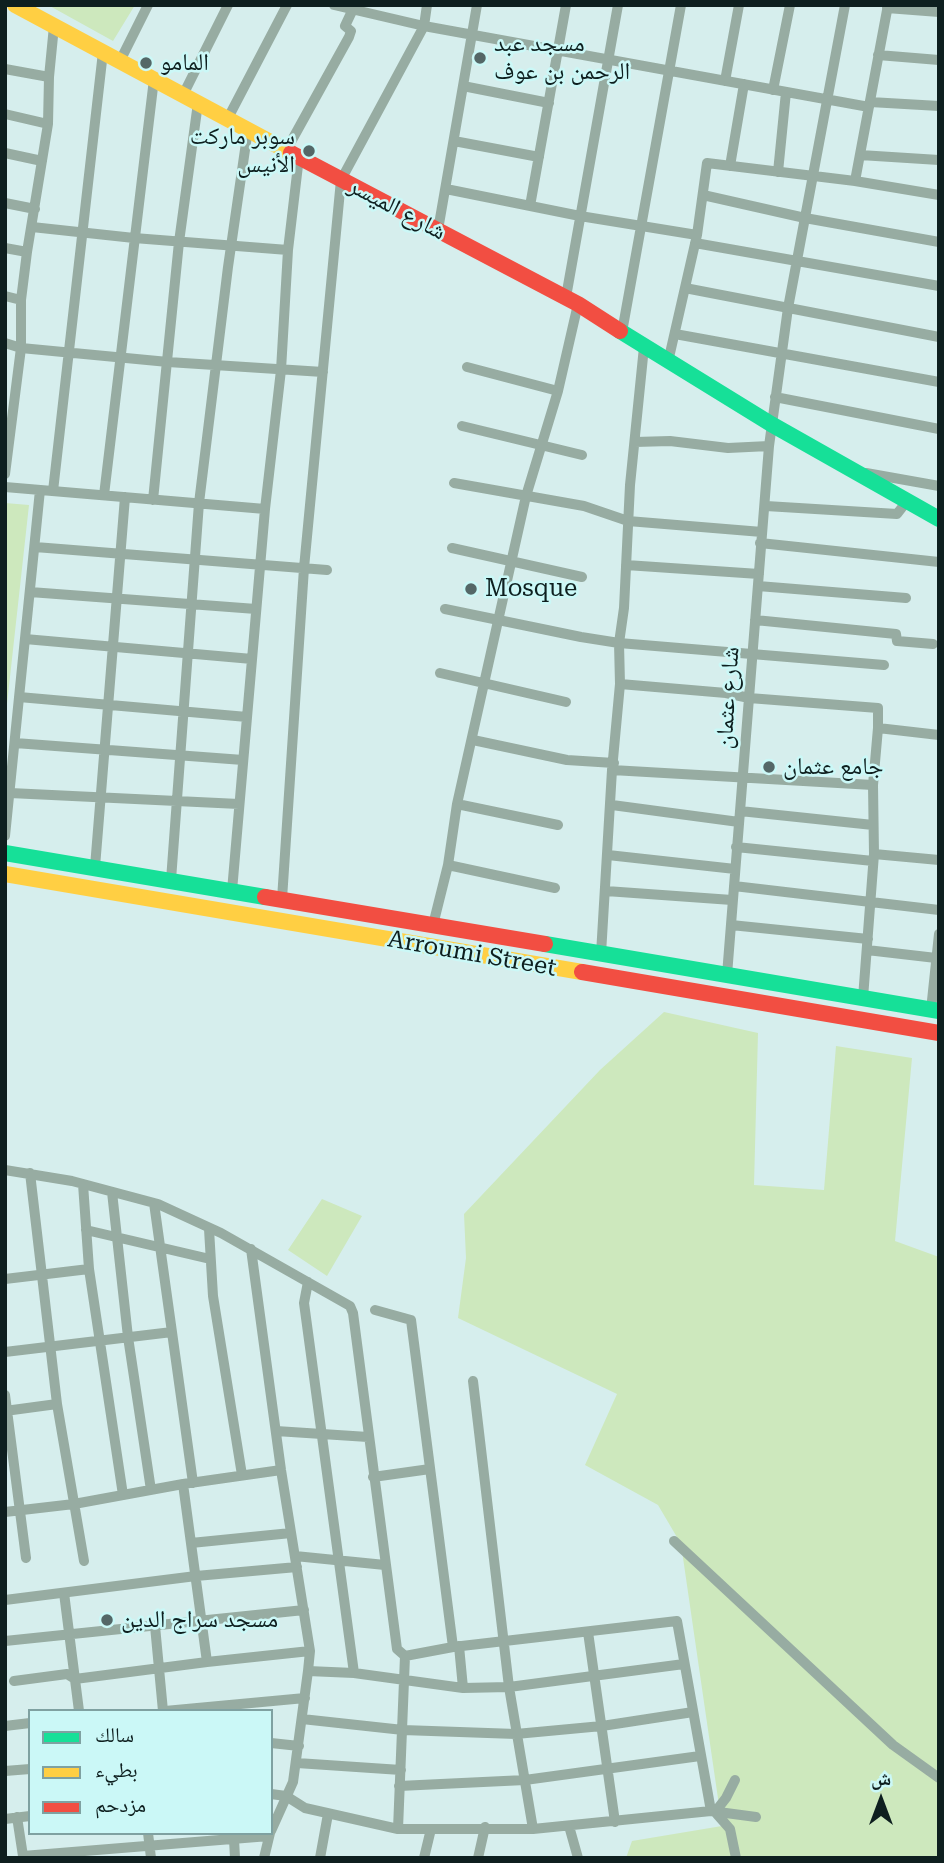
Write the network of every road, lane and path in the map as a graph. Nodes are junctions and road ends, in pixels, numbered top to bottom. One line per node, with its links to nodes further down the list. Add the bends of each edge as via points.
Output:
1 (16, 5): 17 (main road, شارع الميسر)
2 (148, 5): 25 (street)
3 (228, 5): 35 (street)
4 (287, 5): 42 (street)
5 (334, 5): 15 (street)
6 (427, 5): 18 (street)
7 (477, 5): 19 (street)
8 (566, 5): 20 (street)
9 (618, 5): 23 (street)
10 (681, 5): 27 (street)
11 (739, 5): 30 (street)
12 (790, 5): 33 (street)
13 (845, 5): 36 (street, شارع عثمان)
14 (888, 7): 16 (street); 22 (street)
15 (353, 9): 18 (street); 47 (street, via 345,26 351,31 349,37)
16 (939, 12)
17 (54, 26): 21 (main road, شارع الميسر); 28 (street)
18 (424, 26): 19 (street); 55 (street)
19 (472, 35): 20 (street); 32 (street)
20 (558, 51): 23 (street); 38 (street)
21 (103, 52): 25 (main road, شارع الميسر); 68 (street)
22 (878, 55): 24 (street); 39 (street)
23 (608, 60): 27 (street); 63 (street)
24 (939, 60)
25 (120, 61): 29 (main road, شارع الميسر)
26 (5, 69): 28 (street)
27 (670, 71): 30 (street); 65 (street)
28 (49, 77): 43 (street)
29 (154, 79): 35 (main road, شارع الميسر); 69 (street)
30 (725, 81): 31 (street)
31 (744, 84): 33 (street); 52 (street)
32 (463, 86): 38 (street); 45 (street)
33 (773, 90): 34 (street)
34 (786, 92): 36 (street); 53 (street)
35 (183, 94): 37 (main road, شارع الميسر)
36 (828, 100): 39 (street); 54 (street, شارع عثمان)
37 (198, 103): 42 (main road, شارع الميسر); 71 (street)
38 (548, 103): 49 (street)
39 (869, 105): 40 (street); 48 (street)
40 (939, 106)
41 (5, 114): 43 (street)
42 (228, 118): 44 (main road, شارع الميسر)
43 (48, 124): 51 (street)
44 (248, 130): 47 (main road, شارع الميسر); 73 (street)
45 (454, 141): 49 (street); 57 (street)
46 (5, 153): 51 (street)
47 (293, 153): 55 (main road, شارع الميسر); 75 (street)
48 (860, 155): 50 (street); 56 (street)
49 (539, 157): 61 (street)
50 (939, 160)
51 (42, 161): 62 (street)
52 (730, 166): 53 (street); 58 (street, via 707,163)
53 (778, 172): 54 (street)
54 (814, 176): 56 (street); 64 (street, شارع عثمان)
55 (341, 180): 67 (main road, شارع الميسر); 98 (street)
56 (855, 181): 59 (street)
57 (446, 189): 61 (street); 67 (street)
58 (703, 195): 64 (street); 70 (street)
59 (939, 195)
60 (5, 203): 62 (street)
61 (530, 206): 63 (street)
62 (35, 209): 66 (street)
63 (580, 216): 65 (street); 82 (street)
64 (805, 218): 72 (street); 77 (street, شارع عثمان)
65 (642, 226): 70 (street); 84 (street)
66 (32, 227): 68 (street); 76 (street)
67 (438, 230): 82 (main road, شارع الميسر)
68 (81, 233): 69 (street); 90 (street)
69 (134, 238): 71 (street); 92 (street)
70 (696, 239): 77 (street); 79 (street)
71 (179, 242): 73 (street); 93 (street)
72 (939, 242)
73 (232, 244): 75 (street); 95 (street)
74 (5, 248): 76 (street)
75 (288, 250): 97 (street)
76 (27, 253): 81 (street)
77 (797, 261): 78 (street); 83 (street, شارع عثمان)
78 (939, 286)
79 (685, 288): 83 (street); 85 (street)
80 (5, 296): 81 (street)
81 (22, 300): 89 (street)
82 (572, 300): 84 (main road, شارع الميسر); 100 (street)
83 (788, 307): 86 (street); 91 (street, شارع عثمان)
84 (622, 332): 88 (main road, شارع الميسر)
85 (675, 334): 91 (street); 94 (street)
86 (939, 337)
87 (5, 344): 89 (street)
88 (644, 346): 94 (main road, شارع الميسر); 106 (street)
89 (21, 348): 90 (street); 102 (street)
90 (68, 352): 92 (street); 116 (street)
91 (782, 353): 99 (street); 101 (street, شارع عثمان)
92 (121, 357): 93 (street); 117 (street)
93 (168, 362): 95 (street); 120 (street)
94 (668, 362): 103 (main road, شارع الميسر)
95 (217, 364): 97 (street); 122 (street)
96 (467, 366): 100 (street)
97 (281, 370): 98 (street); 124 (street)
98 (323, 372): 136 (street)
99 (939, 382)
100 (558, 391): 107 (street)
101 (775, 397): 103 (street, شارع عثمان); 105 (street)
102 (9, 409): 111 (street)
103 (771, 424): 108 (street, شارع عثمان); 110 (main road, شارع الميسر)
104 (462, 426): 107 (street)
105 (939, 429)
106 (635, 442): 108 (street); 126 (street)
107 (541, 444): 109 (street); 118 (street)
108 (769, 446): 123 (street, شارع عثمان)
109 (582, 455)
110 (854, 471): 113 (street); 121 (main road, شارع الميسر)
111 (5, 474)
112 (454, 483): 118 (street)
113 (939, 486)
114 (5, 487): 115 (street)
115 (40, 490): 116 (street); 128 (street)
116 (52, 491): 117 (street)
117 (104, 495): 119 (street)
118 (526, 496): 126 (street, via 584,506); 132 (street)
119 (125, 497): 120 (street); 130 (street)
120 (153, 499): 122 (street)
121 (907, 501): 123 (street, via 897,514); 125 (main road, شارع الميسر)
122 (199, 503): 124 (street); 131 (street)
123 (766, 506): 127 (street, شارع عثمان)
124 (265, 509): 134 (street)
125 (939, 519)
126 (628, 521): 127 (street); 135 (street)
127 (761, 538): 133 (street); 139 (street, شارع عثمان)
128 (34, 547): 130 (street); 140 (street)
129 (452, 548): 132 (street)
130 (120, 554): 131 (street); 141 (street)
131 (195, 560): 134 (street); 143 (street)
132 (513, 561): 138 (street); 147 (street)
133 (939, 562)
134 (260, 565): 136 (street); 144 (street)
135 (626, 565): 139 (street); 149 (street)
136 (304, 568): 137 (street); 199 (street)
137 (327, 570)
138 (582, 577)
139 (758, 580): 142 (street); 146 (street, شارع عثمان)
140 (30, 592): 141 (street); 148 (street)
141 (117, 598): 143 (street); 151 (street)
142 (906, 598)
143 (191, 604): 144 (street); 152 (street)
144 (256, 609): 154 (street)
145 (444, 609): 147 (street)
146 (755, 620): 150 (street, via 896,634 897,641); 153 (street, شارع عثمان)
147 (499, 621): 149 (street); 157 (street)
148 (25, 639): 151 (street); 159 (street)
149 (619, 643): 153 (street); 158 (street)
150 (933, 644)
151 (113, 647): 152 (street); 162 (street)
152 (188, 653): 154 (street); 163 (street)
153 (752, 653): 155 (street); 160 (street, شارع عثمان)
154 (252, 659): 164 (street)
155 (884, 665)
156 (440, 673): 157 (street)
157 (485, 684): 161 (street); 167 (street)
158 (621, 684): 160 (street); 172 (street)
159 (19, 697): 162 (street); 168 (street)
160 (750, 698): 165 (street, via 878,708); 173 (street, شارع عثمان)
161 (566, 702)
162 (108, 705): 163 (street); 169 (street)
163 (183, 711): 164 (street); 170 (street)
164 (247, 717): 171 (street)
165 (878, 728): 166 (street); 174 (street)
166 (939, 735)
167 (473, 740): 172 (street); 179 (street)
168 (15, 743): 169 (street); 175 (street)
169 (104, 750): 170 (street); 176 (street)
170 (180, 755): 171 (street); 177 (street)
171 (243, 760): 178 (street)
172 (613, 766): 173 (street); 180 (street)
173 (742, 778): 174 (street); 181 (street, شارع عثمان)
174 (873, 785): 183 (street)
175 (10, 793): 176 (street); 184 (street)
176 (100, 797): 177 (street); 191 (street)
177 (177, 801): 178 (street); 194 (street)
178 (239, 804): 197 (street)
179 (457, 804): 182 (street); 190 (street)
180 (612, 805): 181 (street); 187 (street)
181 (740, 816): 183 (street); 185 (street, شارع عثمان)
182 (558, 825)
183 (873, 825): 188 (street)
184 (5, 836)
185 (736, 847): 188 (street); 192 (street, شارع عثمان)
186 (5, 853): 191 (main road, Arroumi Street)
187 (608, 855): 192 (street); 198 (street)
188 (873, 858): 189 (street); 201 (street)
189 (939, 860)
190 (447, 865): 196 (street); 203 (street)
191 (94, 867): 194 (main road, Arroumi Street)
192 (735, 869): 195 (street, شارع عثمان)
193 (5, 874): 212 (main road, Arroumi Street)
194 (170, 880): 197 (main road, Arroumi Street)
195 (734, 886): 200 (street, شارع عثمان); 201 (street)
196 (555, 888)
197 (232, 891): 199 (main road, Arroumi Street)
198 (606, 891): 200 (street); 207 (street)
199 (282, 900): 203 (main road, Arroumi Street)
200 (732, 900): 204 (street, شارع عثمان)
201 (870, 902): 202 (street); 206 (street)
202 (939, 910)
203 (433, 925): 207 (main road, Arroumi Street)
204 (731, 925): 206 (street); 209 (street, شارع عثمان)
205 (939, 934): 208 (street)
206 (867, 945): 208 (street); 210 (street)
207 (601, 954): 209 (main road, Arroumi Street)
208 (936, 958): 211 (street)
209 (727, 975): 210 (main road, Arroumi Street)
210 (863, 998): 211 (main road, Arroumi Street)
211 (935, 1011)
212 (939, 1033)
213 (5, 1170): 214 (street)
214 (30, 1173): 215 (street); 225 (street)
215 (83, 1184): 216 (street); 219 (street)
216 (112, 1192): 217 (street); 220 (street)
217 (154, 1203): 218 (street); 221 (street)
218 (209, 1229): 222 (street); 223 (street)
219 (86, 1230): 220 (street); 224 (street)
220 (117, 1237): 221 (street); 230 (street)
221 (160, 1248): 223 (street); 229 (street)
222 (251, 1249): 227 (street); 238 (street)
223 (210, 1259): 243 (street)
224 (89, 1269): 225 (street); 231 (street)
225 (40, 1274): 226 (street); 232 (street)
226 (5, 1279)
227 (308, 1282): 239 (street, via 304,1303); 240 (street, via 351,1307)
228 (375, 1310): 241 (street, via 411,1320)
229 (172, 1332): 230 (street); 245 (street)
230 (128, 1337): 231 (street); 246 (street)
231 (99, 1340): 232 (street); 247 (street)
232 (49, 1348): 233 (street); 236 (street)
233 (5, 1352)
234 (473, 1381): 268 (street)
235 (5, 1395): 237 (street)
236 (57, 1404): 237 (street); 248 (street)
237 (6, 1411): 249 (street)
238 (276, 1431): 239 (street); 242 (street)
239 (322, 1434): 240 (street); 257 (street)
240 (368, 1437): 244 (street)
241 (430, 1469): 244 (street); 269 (street)
242 (281, 1470): 243 (street); 251 (street)
243 (242, 1475): 245 (street)
244 (373, 1477): 258 (street)
245 (188, 1483): 246 (street); 253 (street)
246 (151, 1490): 247 (street)
247 (123, 1495): 248 (street)
248 (74, 1504): 249 (street); 255 (street)
249 (19, 1510): 250 (street); 254 (street)
250 (5, 1512)
251 (291, 1532): 253 (street); 256 (street)
252 (674, 1541): 302 (street, via 893,1745)
253 (191, 1543): 259 (street)
254 (26, 1558)
255 (84, 1561)
256 (296, 1561): 257 (street); 259 (street); 262 (street)
257 (340, 1561): 258 (street); 276 (street)
258 (384, 1565): 271 (street, via 397,1649)
259 (195, 1576): 260 (street); 263 (street)
260 (64, 1593): 261 (street); 266 (street)
261 (5, 1600)
262 (304, 1610): 263 (street); 270 (street)
263 (202, 1622): 264 (street); 272 (street)
264 (155, 1626): 266 (street); 274 (street)
265 (587, 1632): 268 (street); 273 (street, via 677,1621); 277 (street)
266 (70, 1635): 267 (street); 278 (street)
267 (5, 1641)
268 (504, 1642): 269 (street); 281 (street)
269 (456, 1646): 271 (street); 282 (street)
270 (310, 1651): 272 (street); 275 (street)
271 (405, 1656): 280 (street)
272 (207, 1662): 274 (street)
273 (684, 1664): 277 (street); 287 (street)
274 (158, 1670): 278 (street); 285 (street)
275 (308, 1671): 276 (street); 283 (street)
276 (354, 1673): 280 (street)
277 (594, 1676): 281 (street); 291 (street)
278 (75, 1679): 279 (street, via 67,1674); 284 (street)
279 (14, 1681)
280 (405, 1681): 282 (street); 292 (street)
281 (509, 1687): 282 (street); 293 (street)
282 (463, 1688)
283 (304, 1698): 286 (street); 288 (street)
284 (79, 1709)
285 (164, 1709)
286 (186, 1709)
287 (693, 1712): 291 (street); 296 (street)
288 (302, 1719): 292 (street); 295 (street)
289 (28, 1723): 290 (street)
290 (5, 1726)
291 (602, 1726): 293 (street); 298 (street)
292 (403, 1730): 293 (street); 300 (street)
293 (516, 1734): 303 (street)
294 (273, 1743): 295 (street)
295 (299, 1746): 297 (street)
296 (700, 1756): 298 (street); 308 (street)
297 (297, 1763): 300 (street); 307 (street)
298 (608, 1768): 303 (street); 314 (street)
299 (28, 1769): 301 (street)
300 (401, 1770): 305 (street)
301 (5, 1772)
302 (939, 1778)
303 (525, 1780): 305 (street); 320 (street)
304 (735, 1780): 308 (street)
305 (399, 1786): 318 (street)
306 (273, 1794): 307 (street)
307 (286, 1796): 309 (street, via 305,1808); 315 (street)
308 (713, 1812): 311 (street); 314 (street); 332 (street, via 730,1829)
309 (328, 1814): 318 (street); 328 (street)
310 (28, 1816): 312 (street)
311 (756, 1816)
312 (17, 1817): 313 (street); 323 (street, via 23,1856)
313 (5, 1819)
314 (615, 1822): 316 (street)
315 (273, 1826)
316 (569, 1826): 320 (street); 331 (street)
317 (485, 1827): 319 (street); 320 (street); 330 (street)
318 (398, 1829): 319 (street)
319 (430, 1829): 329 (street)
320 (533, 1829)
321 (258, 1835): 324 (street)
322 (270, 1835): 327 (street)
323 (149, 1839): 324 (street); 325 (street)
324 (234, 1839): 326 (street)
325 (151, 1858)
326 (235, 1858)
327 (264, 1858)
328 (320, 1858)
329 (424, 1858)
330 (478, 1858)
331 (578, 1858)
332 (736, 1858)

